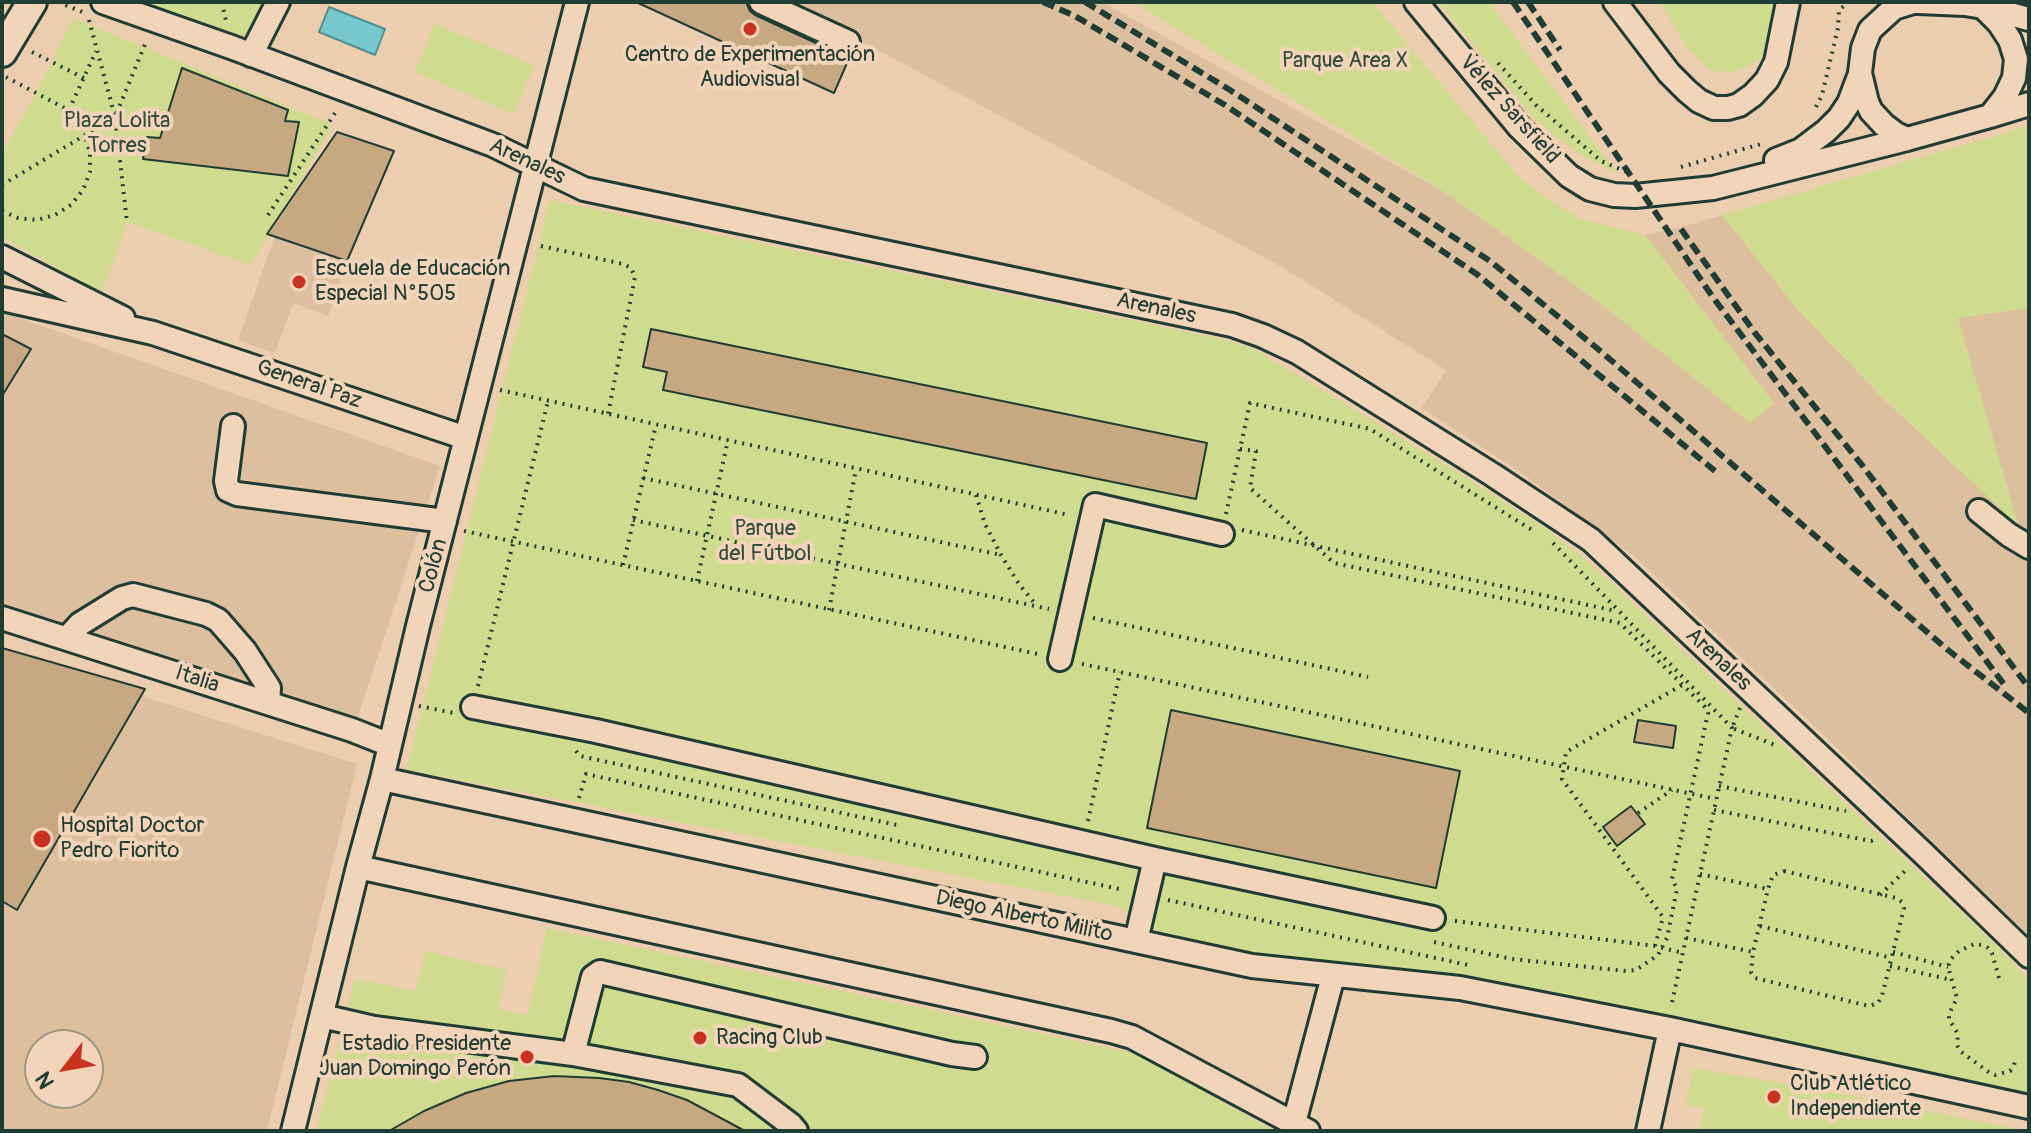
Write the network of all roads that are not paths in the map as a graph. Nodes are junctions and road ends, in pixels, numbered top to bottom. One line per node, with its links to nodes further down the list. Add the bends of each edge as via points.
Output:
1 (32, 2): 13 (main road)
2 (103, 2): 14 (street, Arenales)
3 (278, 2): 14 (street)
4 (577, 2): 19 (street, Colón)
5 (761, 2): 12 (street)
6 (1416, 2): 20 (street, Vélez Sarsfield, via 1519,127 1569,176 1614,195)
7 (1615, 2): 8 (street, via 1669,73 1714,108 1739,105 1767,80 1776,62)
8 (1788, 2)
9 (1916, 2): 10 (street); 15 (street, via 1894,8 1870,30)
10 (1983, 7): 11 (street); 17 (street, via 2010,40 2016,59 2014,78)
11 (2029, 19)
12 (848, 42)
13 (5, 46)
14 (251, 55): 19 (street, Arenales)
15 (1860, 73): 18 (street, via 1871,111); 20 (street, Vélez Sarsfield, via 1849,103 1826,131 1801,150)
16 (2029, 104): 17 (street)
17 (1990, 116): 18 (street)
18 (1907, 139): 20 (street, Vélez Sarsfield)
19 (537, 165): 25 (street, Colón); 41 (street, Arenales, via 584,189 1232,325 1297,352 1591,540)
20 (1713, 188)
21 (2, 257): 23 (street, General Paz)
22 (2, 299): 23 (street, General Paz)
23 (153, 333): 25 (street, General Paz)
24 (233, 426): 27 (street, via 228,490)
25 (466, 438): 27 (street, Colón)
26 (1979, 511): 29 (street)
27 (453, 526): 35 (street, Colón, via 418,626)
28 (1222, 530): 32 (street, via 1095,505)
29 (2029, 547)
30 (2, 618): 31 (street, Italia)
31 (67, 638): 33 (street, Italia); 33 (street, via 80,624 133,595 206,614 245,651 269,688)
32 (1060, 659)
33 (268, 703): 35 (street, Italia)
34 (472, 712): 37 (street, via 596,731)
35 (390, 745): 36 (street, Colón)
36 (382, 779): 38 (street, Colón); 40 (street, Diego Alberto Milito)
37 (1155, 859): 39 (street); 40 (street)
38 (358, 867): 43 (street, Colón); 48 (street, via 1111,1031 1132,1037)
39 (1433, 918)
40 (1136, 941): 42 (street, Diego Alberto Milito, via 1252,966)
41 (2029, 956)
42 (1333, 976): 44 (street, Diego Alberto Milito, via 1460,988); 48 (street)
43 (322, 1016): 45 (street, via 374,1028); 49 (street, Colón)
44 (1670, 1020): 47 (street, Diego Alberto Milito); 51 (street)
45 (573, 1054): 46 (street, via 593,977 600,972); 50 (street, via 738,1085)
46 (975, 1057)
47 (2029, 1107)
48 (1301, 1127)
49 (293, 1131)
50 (796, 1131)
51 (1648, 1131)

